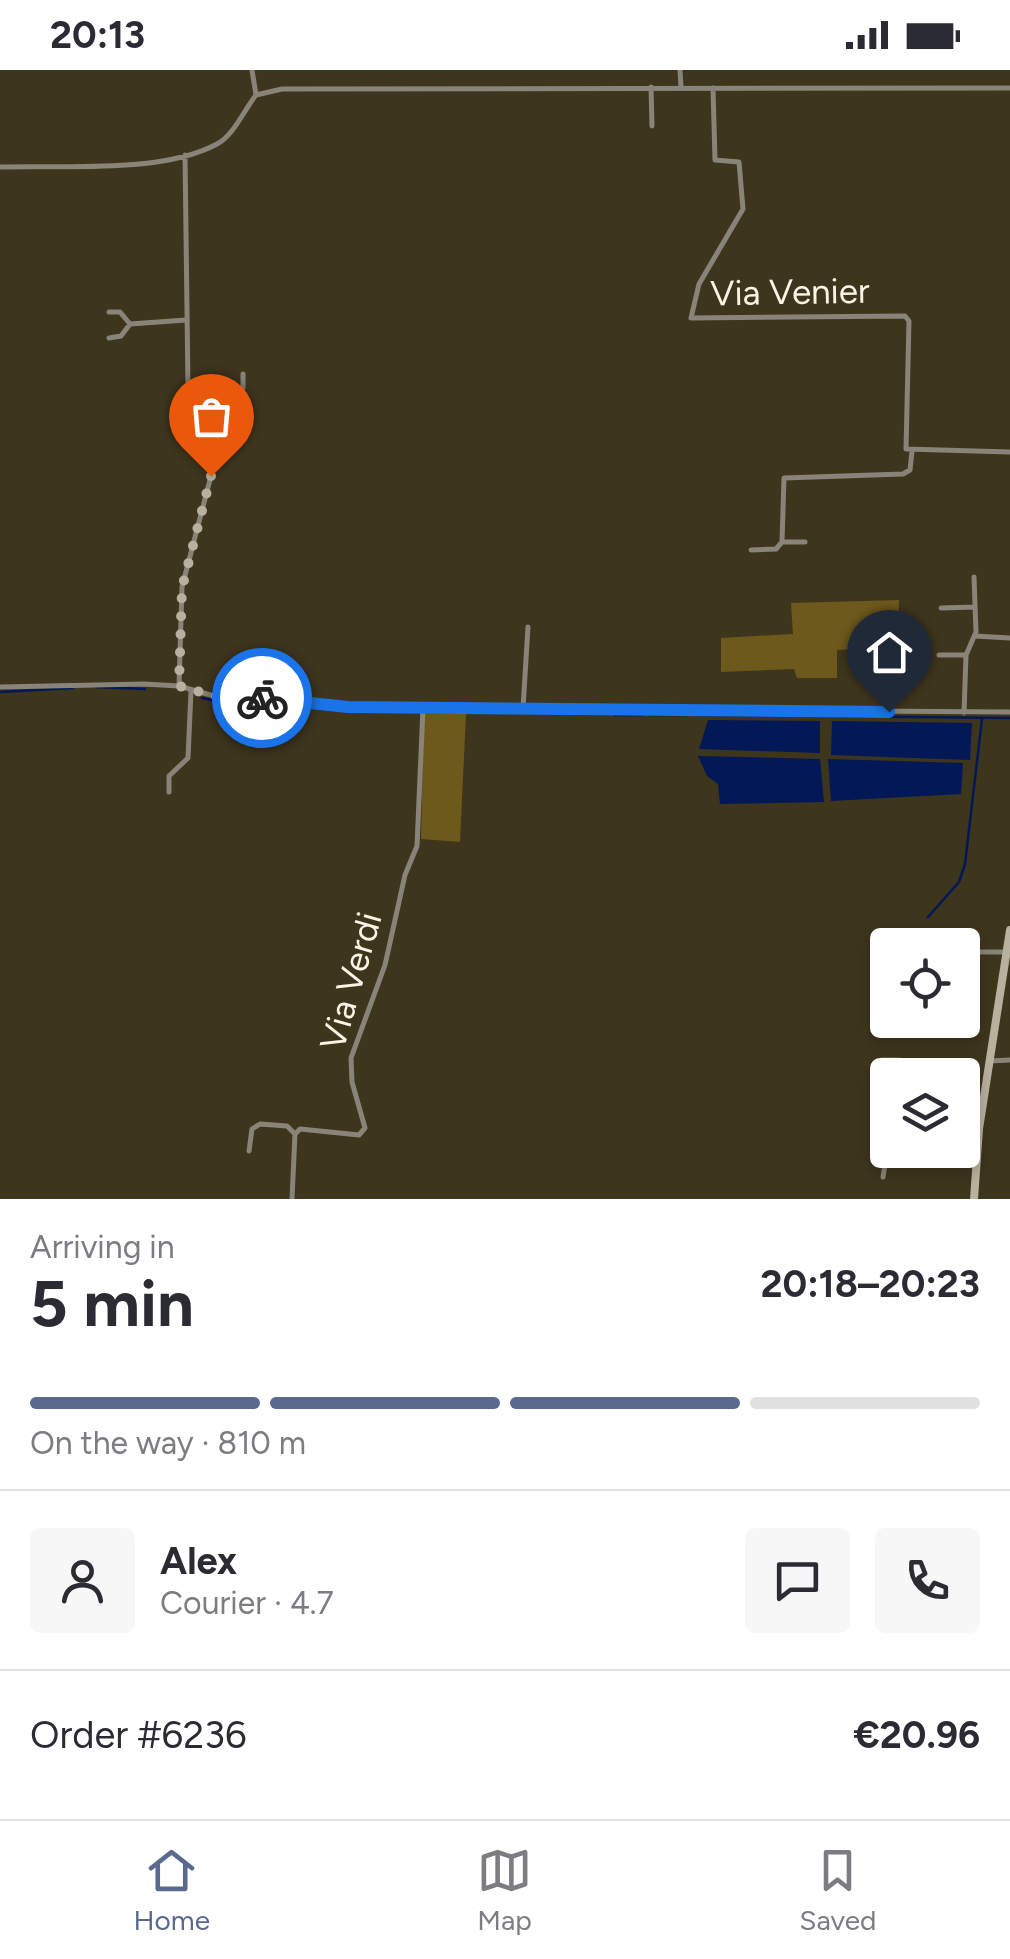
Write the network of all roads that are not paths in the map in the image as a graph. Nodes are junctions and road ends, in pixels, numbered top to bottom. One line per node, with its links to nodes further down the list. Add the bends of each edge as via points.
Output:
1 (252, 70): 7 (street)
2 (680, 70): 4 (street)
3 (651, 87): 4 (street); 7 (street, via 374,86); 8 (street)
4 (682, 87): 5 (street)
5 (713, 88): 6 (street); 18 (street, Via Venier, via 715,160 740,162 743,209 689,313 699,320 908,318 905,444)
6 (1010, 88)
7 (256, 95): 10 (street, via 224,139)
8 (652, 126)
9 (99, 155): 11 (street)
10 (186, 155): 11 (street); 14 (street)
11 (100, 163): 12 (street)
12 (0, 168)
13 (109, 312): 15 (street, via 120,312)
14 (186, 320): 15 (street); 17 (street, via 188,388 243,388)
15 (130, 324): 16 (street, via 122,336)
16 (108, 338)
17 (243, 374)
18 (912, 451): 19 (street); 21 (street, via 910,470 903,474 784,478)
19 (1010, 452)
20 (210, 456): 32 (street, via 211,476 182,588)
21 (782, 542): 22 (street); 23 (street, via 776,549)
22 (806, 542)
23 (751, 550)
24 (974, 577): 26 (street)
25 (941, 608): 26 (street)
26 (975, 608): 28 (street)
27 (528, 626): 36 (street)
28 (975, 636): 29 (street); 31 (street)
29 (1010, 638)
30 (938, 655): 31 (street)
31 (966, 655): 38 (street)
32 (179, 686): 33 (street); 34 (street)
33 (0, 688)
34 (191, 691): 35 (street); 39 (street, via 188,758 169,776)
35 (423, 708): 36 (street); 46 (street, Via Verdi, via 417,846 386,964 351,1058 365,1128 358,1134)
36 (523, 708): 38 (street)
37 (1010, 712): 38 (street)
38 (964, 713)
39 (169, 792)
40 (1010, 930): 42 (main road)
41 (980, 952): 42 (street)
42 (1006, 952): 43 (main road)
43 (989, 1060): 44 (street); 45 (main road)
44 (1010, 1060)
45 (980, 1130)
46 (295, 1134): 47 (street, via 287,1126 260,1124 252,1129); 51 (street)
47 (249, 1151)
48 (885, 1168): 50 (street)
49 (976, 1168): 52 (main road)
50 (883, 1177)
51 (292, 1199)
52 (974, 1199)

